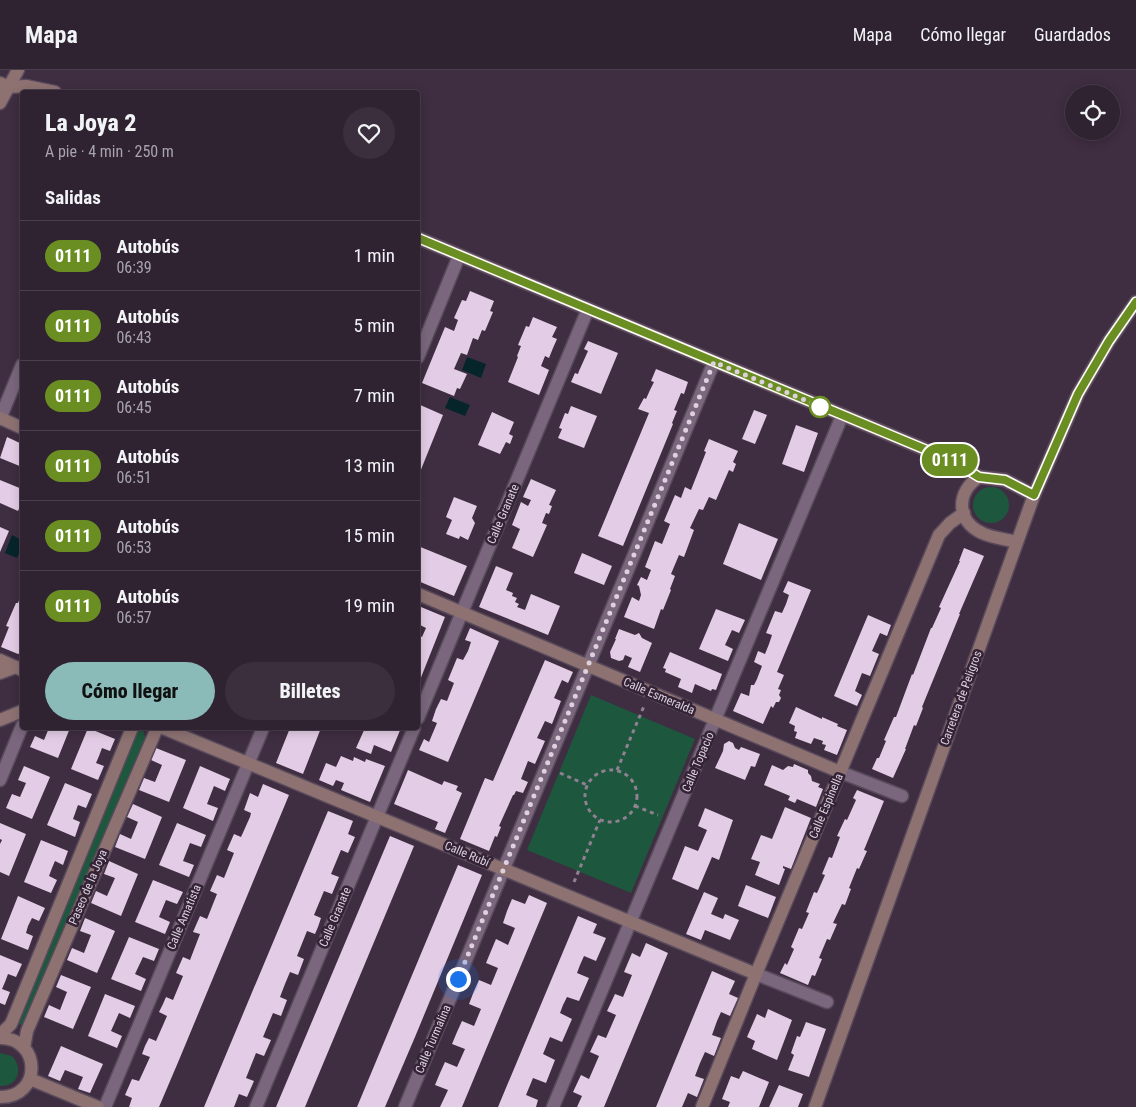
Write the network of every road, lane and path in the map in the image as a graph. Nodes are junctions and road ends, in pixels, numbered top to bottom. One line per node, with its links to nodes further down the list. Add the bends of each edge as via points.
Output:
1 (18, 70): 2 (street)
2 (5, 85): 3 (street); 4 (street)
3 (45, 90)
4 (0, 104)
5 (420, 239): 6 (street)
6 (459, 256): 8 (street); 9 (street)
7 (1136, 302): 16 (street, Carretera de Peligros, via 1078,394)
8 (588, 309): 10 (street); 20 (street, Calle Granate)
9 (420, 352)
10 (714, 362): 12 (street); 22 (street, Calle Turmalina)
11 (20, 369): 13 (street)
12 (842, 416): 15 (street, via 953,461); 29 (street, Calle Topacio)
13 (0, 418): 14 (street)
14 (20, 427)
15 (979, 477): 16 (street, via 1005,480); 17 (street, via 963,494)
16 (1034, 495): 18 (street, Carretera de Peligros)
17 (964, 513): 18 (street, via 972,527 984,534); 39 (street, Calle Espinella, via 939,535)
18 (1017, 542): 62 (street, Carretera de Peligros)
19 (420, 595): 20 (street, Calle Esmeralda)
20 (461, 613): 22 (street, Calle Esmeralda); 27 (street, Calle Granate)
21 (0, 660): 23 (street)
22 (588, 666): 25 (street, Calle Esmeralda); 37 (street, Calle Turmalina)
23 (19, 668): 24 (street)
24 (0, 673)
25 (650, 692): 29 (street, Calle Esmeralda); 38 (path)
26 (20, 712): 28 (street)
27 (420, 713)
28 (0, 720)
29 (715, 720): 39 (street, Calle Esmeralda); 46 (street, Calle Topacio)
30 (20, 730): 40 (street)
31 (131, 730): 52 (street, Paseo de la Joya, via 11,1024)
32 (156, 730): 53 (street, Paseo de la Joya, via 27,1030)
33 (168, 730): 36 (street, Calle Rubí)
34 (262, 730): 36 (street, Calle Amatista)
35 (413, 730): 44 (street, Calle Granate)
36 (248, 763): 44 (street, Calle Rubí); 57 (street, Calle Amatista)
37 (546, 767): 41 (path); 47 (street, Calle Turmalina)
38 (617, 770): 41 (path, via 596,774); 43 (path, via 630,778 635,787)
39 (840, 772): 42 (street, Calle Esmeralda); 50 (street, Calle Espinella)
40 (0, 780)
41 (587, 784): 45 (path, via 584,797 587,807)
42 (902, 796)
43 (635, 806): 45 (path, via 617,821); 46 (path)
44 (377, 816): 47 (street, Calle Rubí); 58 (street, Calle Granate)
45 (600, 820): 48 (path)
46 (673, 821): 49 (street, Calle Topacio)
47 (504, 869): 48 (street, Calle Rubí); 59 (street, Calle Turmalina)
48 (568, 896): 49 (street, Calle Rubí)
49 (631, 922): 50 (street, Calle Rubí); 60 (street, Calle Topacio)
50 (756, 974): 51 (street, Calle Rubí); 61 (street, Calle Espinella)
51 (827, 1002)
52 (0, 1037): 53 (street)
53 (24, 1048): 54 (street, via 32,1062)
54 (30, 1079): 55 (street, via 17,1094); 56 (street)
55 (0, 1097)
56 (98, 1107)
57 (105, 1107)
58 (256, 1107)
59 (405, 1107)
60 (553, 1107)
61 (702, 1107)
62 (815, 1107)

